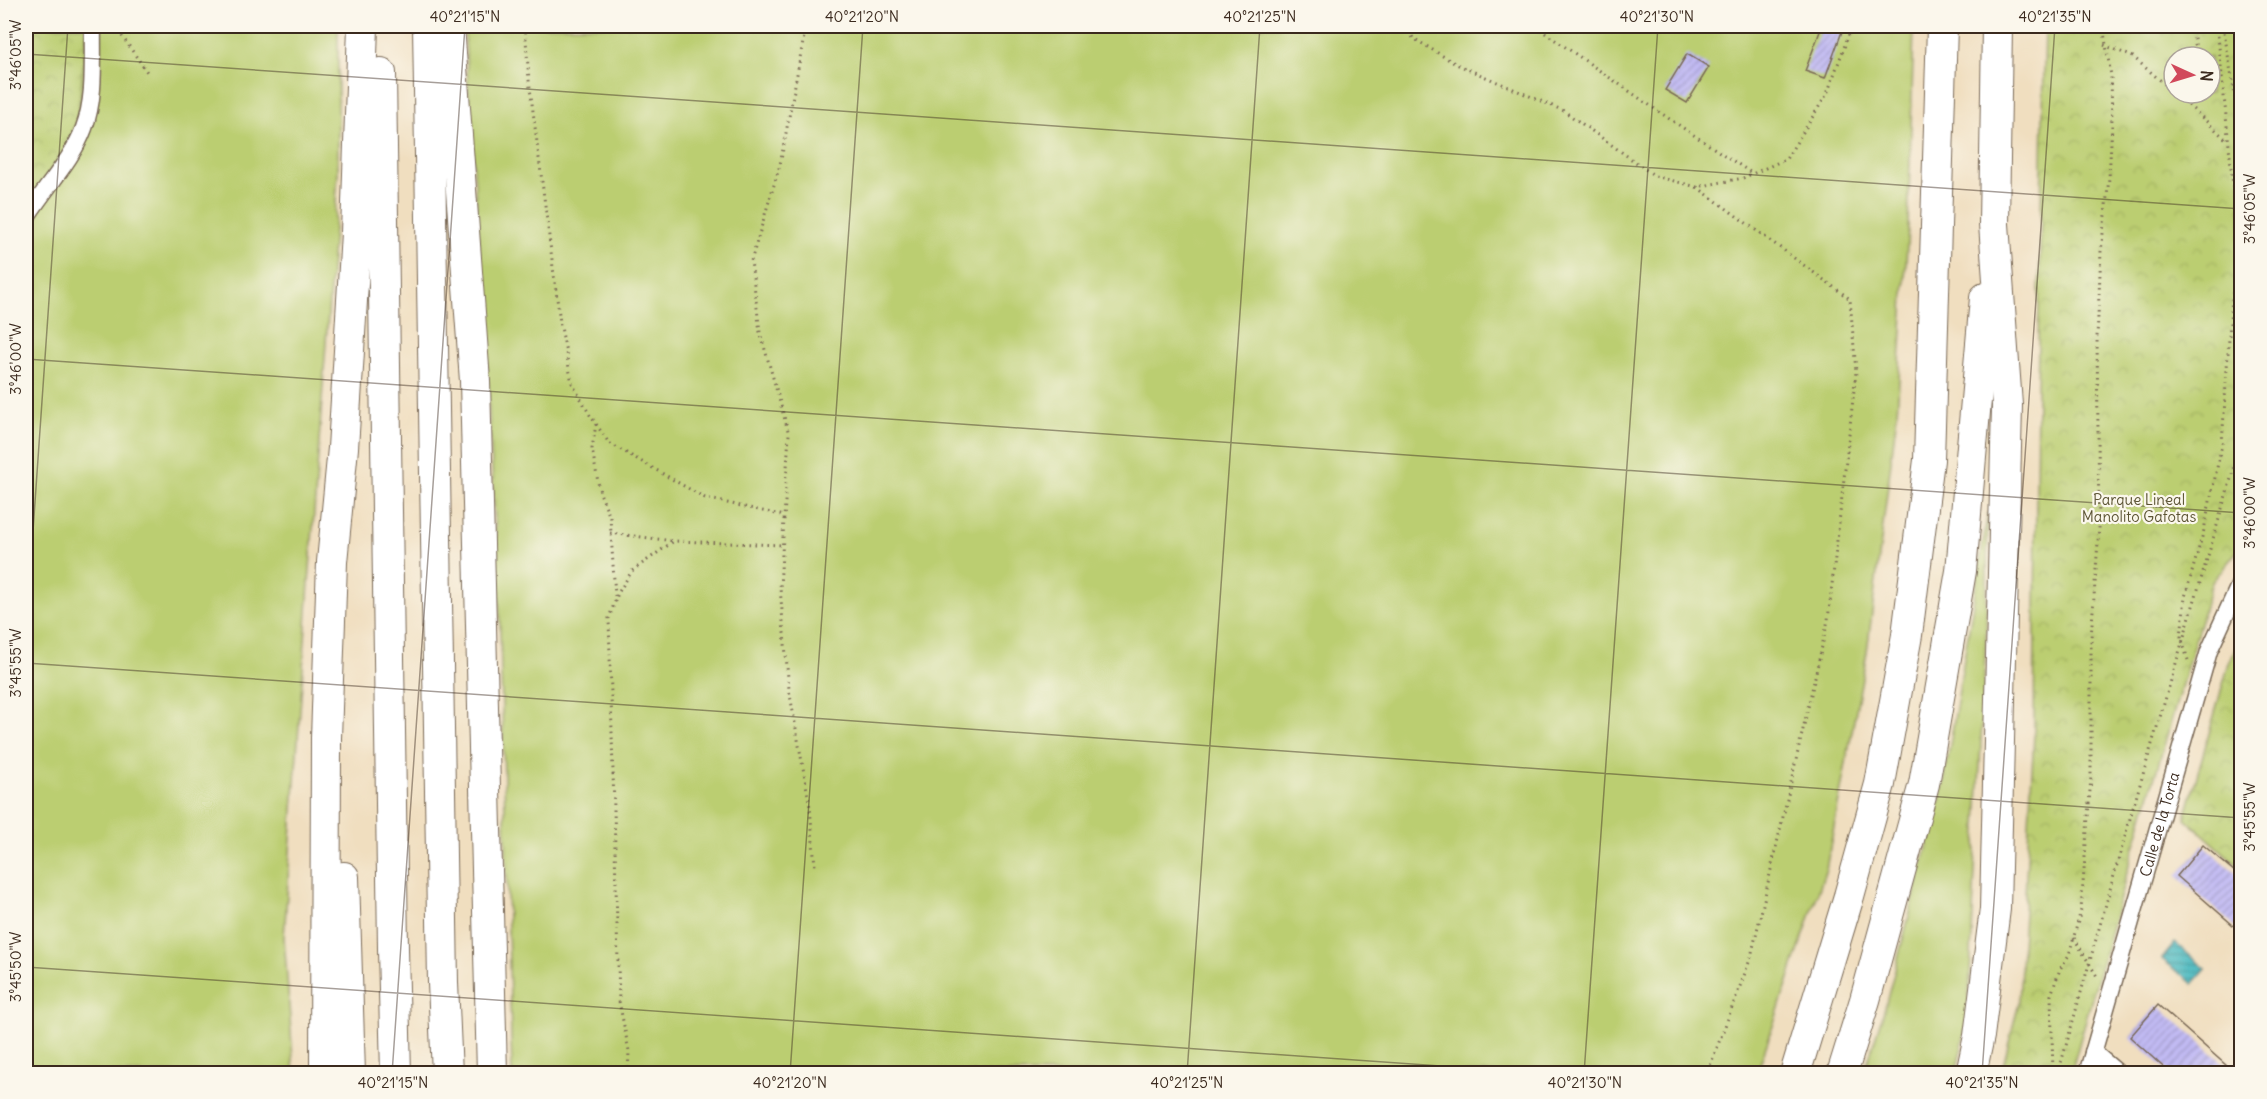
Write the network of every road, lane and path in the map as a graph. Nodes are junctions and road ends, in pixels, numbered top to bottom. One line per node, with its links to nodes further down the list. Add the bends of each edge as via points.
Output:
1 (93, 26): 29 (street, via 92,88 85,127)
2 (115, 26): 21 (path)
3 (363, 26): 33 (highway)
4 (380, 26): 51 (highway)
5 (428, 26): 52 (highway)
6 (449, 26): 45 (highway, via 475,381)
7 (525, 26): 31 (path, via 560,322 572,383)
8 (806, 26): 34 (path, via 780,165 751,261 760,332 789,434)
9 (1406, 26): 28 (path, via 1413,38 1456,64 1564,111 1654,176)
10 (1535, 26): 27 (path)
11 (1852, 26): 27 (path, via 1827,94 1786,159)
12 (1942, 26): 43 (highway, via 1929,460 1907,635 1880,784)
13 (1997, 26): 30 (highway)
14 (2103, 26): 18 (path)
15 (2192, 26): 19 (path)
16 (2217, 26): 20 (path)
17 (2223, 26): 25 (path)
18 (2104, 45): 23 (path, via 2133,57); 44 (path, via 2111,76 2112,125 2097,337 2099,528 2091,638 2091,777 2081,910)
19 (2196, 45)
20 (2219, 45)
21 (147, 72)
22 (2222, 81): 26 (path)
23 (2162, 82)
24 (2187, 105): 26 (path)
25 (2241, 136)
26 (2229, 142): 40 (path, via 2237,261 2222,444 2204,530 2184,597)
27 (1753, 174): 28 (path)
28 (1697, 187): 56 (path, via 1850,299 1856,372 1827,620 1751,957)
29 (26, 218)
30 (1994, 224): 59 (highway, via 1960,571 1924,784); 60 (highway, via 2007,405 1995,909)
31 (596, 424): 34 (path, via 609,443 705,498); 35 (path, via 592,449 600,494 610,517)
32 (2241, 427): 40 (path, via 2232,475)
33 (343, 448): 49 (highway, via 332,562 326,738); 50 (highway, via 342,809)
34 (785, 516): 37 (path)
35 (610, 533): 36 (path); 39 (path)
36 (674, 541): 37 (path); 39 (path, via 632,571)
37 (783, 545): 42 (path, via 780,588 789,688 810,807)
38 (2241, 579): 41 (street, Calle de la Torta, via 2209,651)
39 (616, 600): 55 (path, via 609,618 619,1001 629,1051)
40 (2182, 642): 41 (path); 46 (path)
41 (2197, 691): 47 (street, Calle de la Torta)
42 (815, 866)
43 (1849, 896): 57 (highway, via 1820,950); 58 (highway)
44 (2074, 938): 46 (path); 61 (path, via 2051,995)
45 (490, 959): 53 (highway); 54 (highway)
46 (2090, 964): 47 (path, via 2102,985); 62 (path)
47 (2112, 987): 48 (street, Calle de la Torta)
48 (2093, 1052): 63 (street, Calle de la Torta); 64 (street)
49 (325, 1074)
50 (350, 1074)
51 (396, 1074)
52 (447, 1074)
53 (492, 1074)
54 (500, 1074)
55 (628, 1074)
56 (1707, 1074)
57 (1779, 1074)
58 (1796, 1074)
59 (1842, 1074)
60 (1971, 1074)
61 (2053, 1074)
62 (2058, 1074)
63 (2087, 1074)
64 (2119, 1074)

